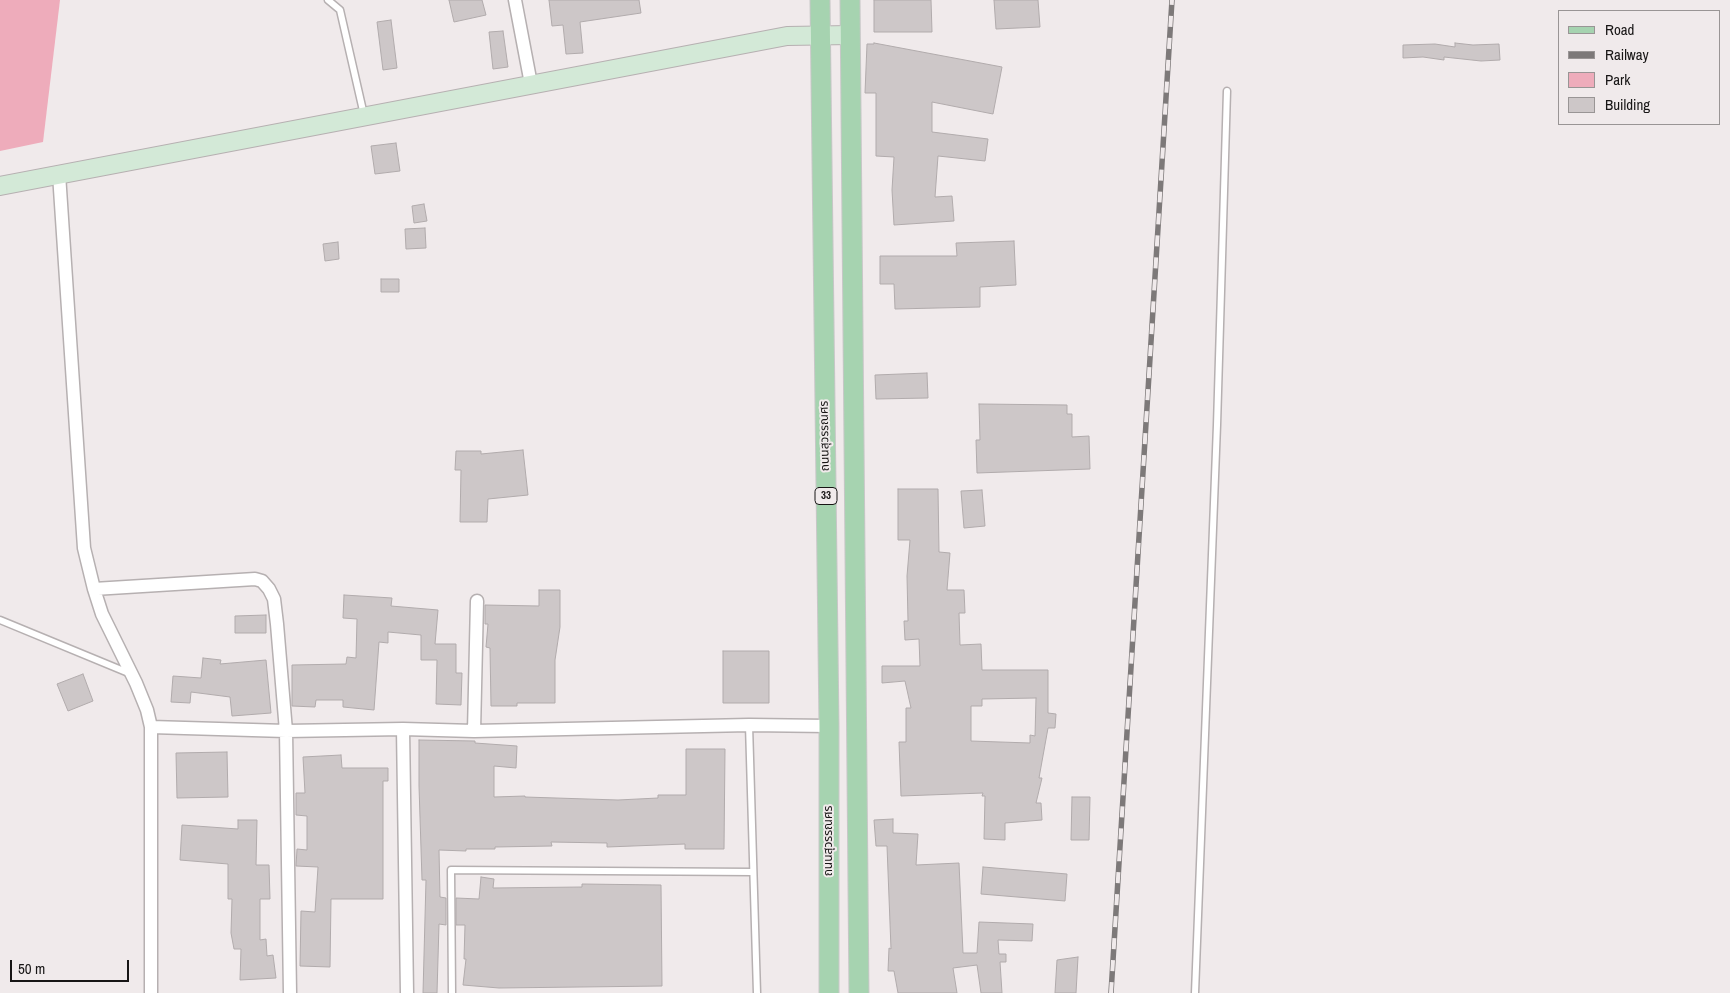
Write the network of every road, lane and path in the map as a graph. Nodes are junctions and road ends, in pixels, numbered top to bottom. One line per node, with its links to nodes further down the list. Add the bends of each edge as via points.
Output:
1 (328, 0): 9 (lane, via 340,10)
2 (516, 0): 7 (street)
3 (820, 0): 5 (main road, ถนนสุวรรณศร / 33)
4 (850, 0): 6 (main road, 33)
5 (820, 36): 6 (main road); 7 (main road, via 787,36); 17 (main road, ถนนสุวรรณศร / 33)
6 (850, 36): 29 (main road, 33)
7 (531, 84): 9 (main road)
8 (1227, 91): 30 (lane, via 1218,425)
9 (364, 115): 10 (main road)
10 (59, 174): 11 (main road); 12 (street, via 84,548)
11 (0, 186)
12 (94, 589): 15 (street, via 102,614); 20 (street, via 262,581 274,599)
13 (477, 601): 21 (street)
14 (0, 620): 15 (lane)
15 (131, 674): 18 (street)
16 (749, 726): 17 (street); 21 (street); 22 (lane)
17 (829, 726): 28 (main road, ถนนสุวรรณศร / 33)
18 (151, 727): 20 (street); 23 (street)
19 (403, 730): 20 (street); 21 (street); 25 (street)
20 (286, 731): 24 (street)
21 (474, 731)
22 (753, 872): 26 (lane, via 451,870); 27 (lane)
23 (151, 993)
24 (290, 993)
25 (407, 993)
26 (452, 993)
27 (757, 993)
28 (829, 993)
29 (859, 993)
30 (1195, 993)

